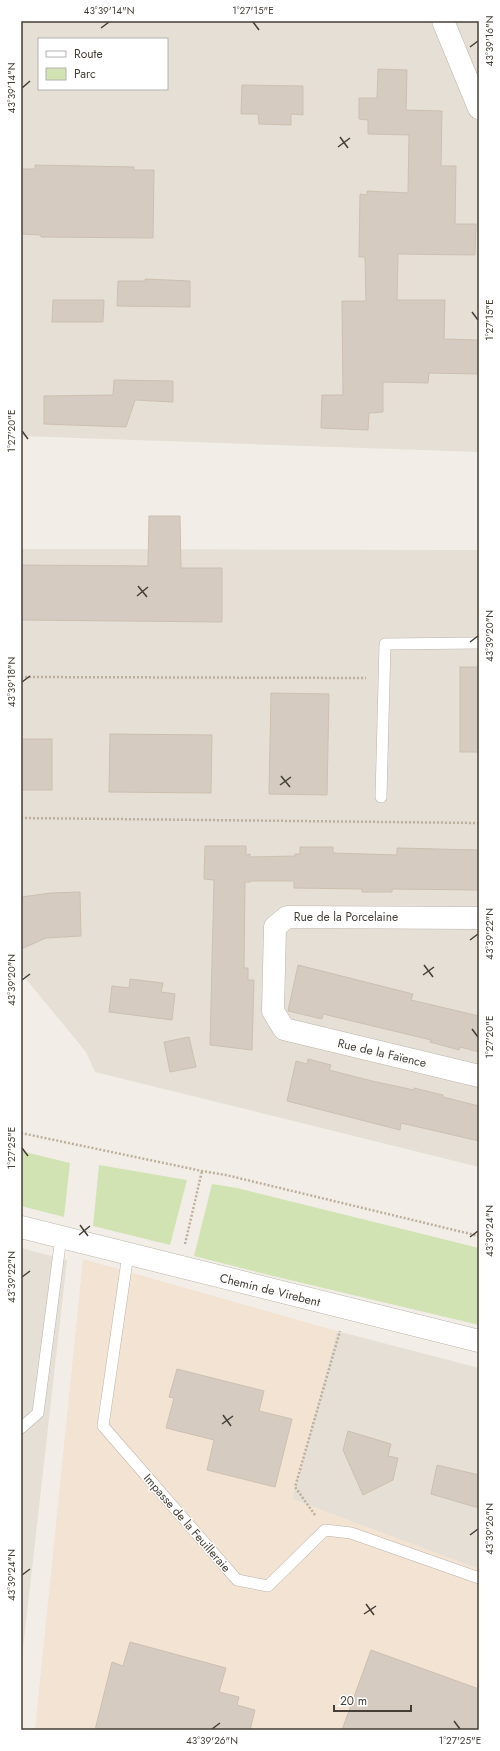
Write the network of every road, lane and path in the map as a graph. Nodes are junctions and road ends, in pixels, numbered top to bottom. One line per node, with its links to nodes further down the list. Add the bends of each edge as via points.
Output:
1 (443, 21): 3 (street)
2 (458, 21): 3 (street)
3 (456, 49): 4 (street)
4 (479, 108)
5 (479, 643): 7 (lane, via 385,644)
6 (21, 677): 7 (path)
7 (384, 678): 8 (lane)
8 (381, 797)
9 (21, 818): 10 (path)
10 (479, 822)
11 (479, 918): 12 (street, Rue de la Porcelaine, via 288,917 275,927 273,1011)
12 (284, 1029): 13 (street, Rue de la Faïence)
13 (479, 1076)
14 (21, 1133): 15 (path)
15 (202, 1171): 17 (path, via 226,1174); 20 (path)
16 (21, 1227): 18 (street, Chemin de Virebent)
17 (479, 1236)
18 (61, 1237): 19 (street, Chemin de Virebent); 23 (lane, via 38,1413)
19 (128, 1254): 20 (street, Chemin de Virebent); 24 (lane, Impasse de la Feuilleraie, via 103,1426 237,1580 268,1586)
20 (180, 1268): 21 (street, Chemin de Virebent)
21 (346, 1309): 22 (street, Chemin de Virebent); 24 (path, via 295,1487)
22 (479, 1342)
23 (21, 1428)
24 (325, 1530): 25 (lane, via 351,1534)
25 (479, 1578)

